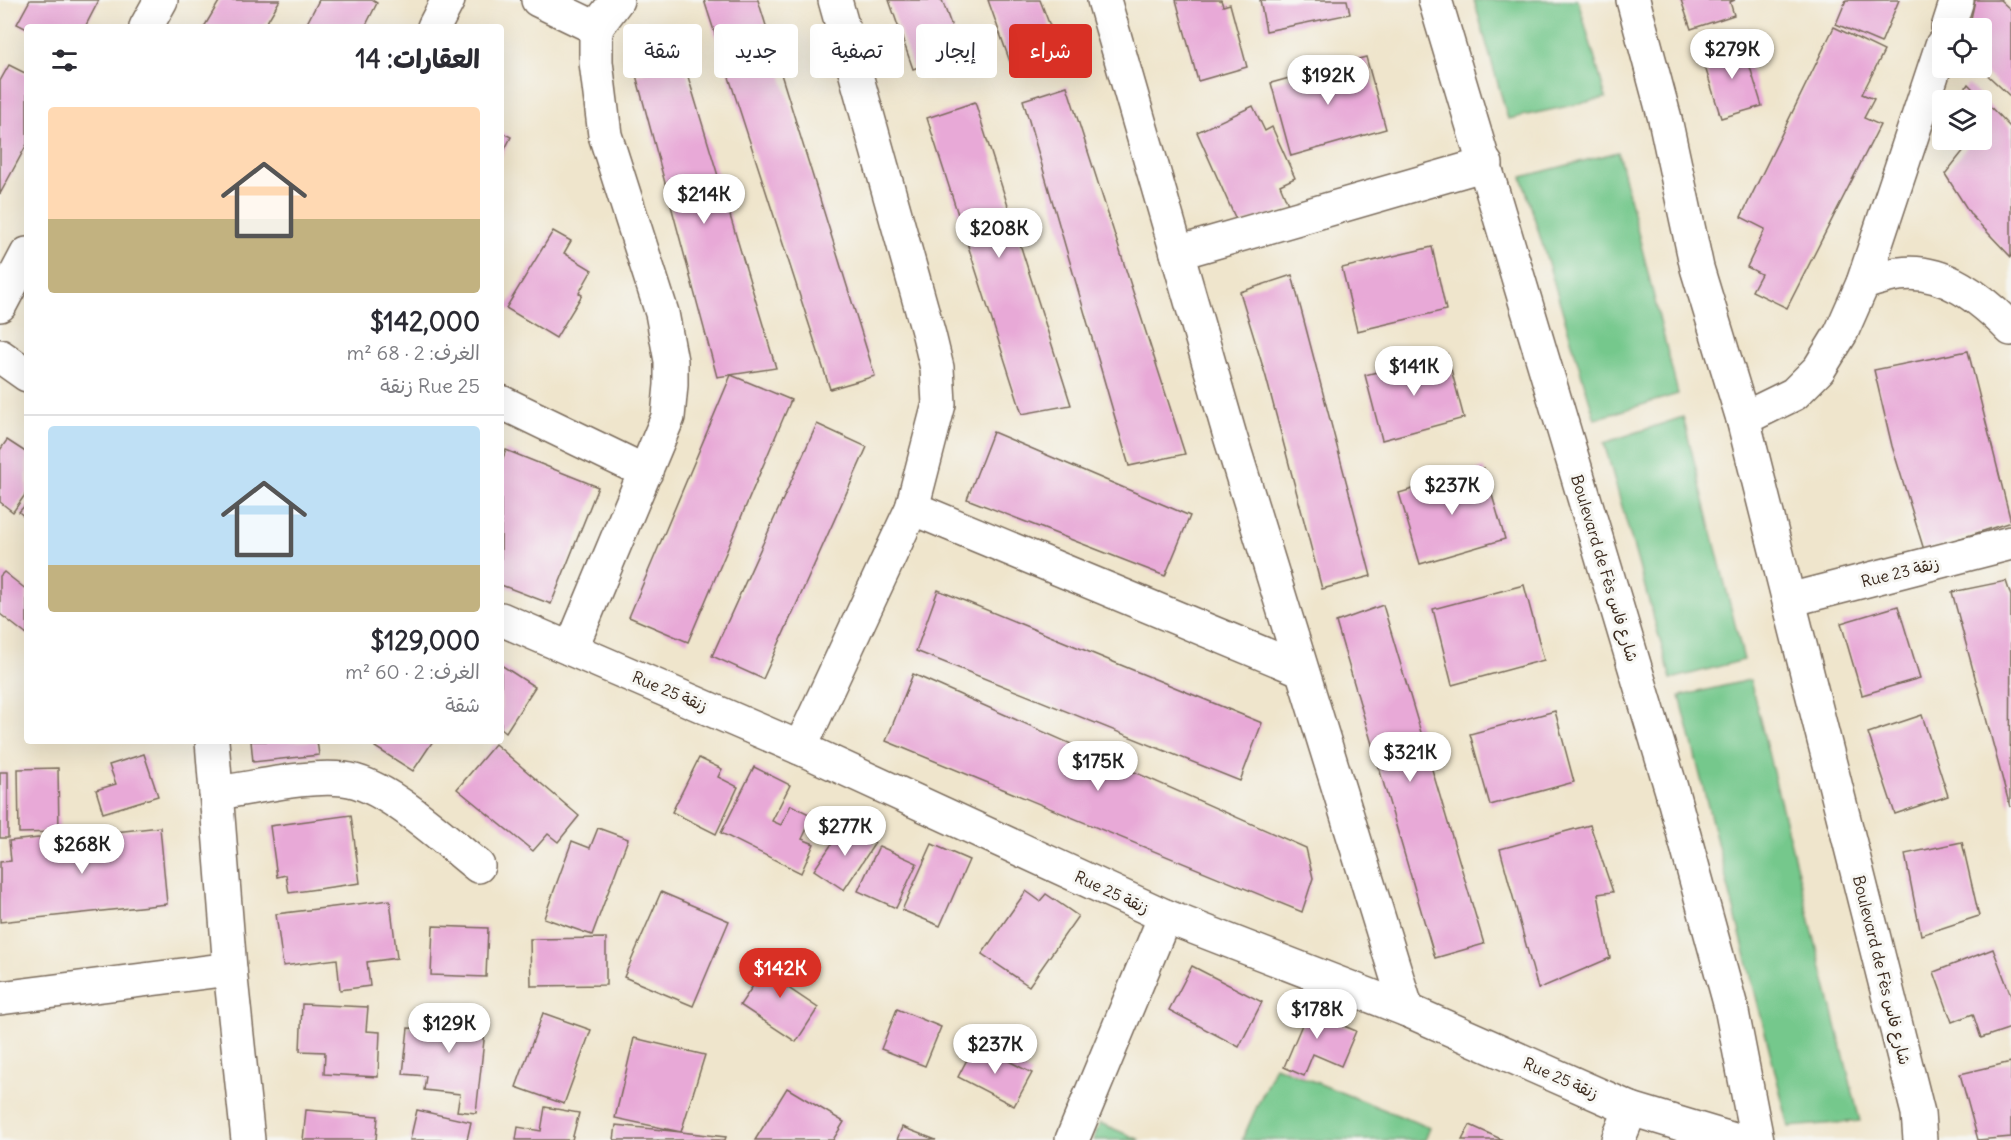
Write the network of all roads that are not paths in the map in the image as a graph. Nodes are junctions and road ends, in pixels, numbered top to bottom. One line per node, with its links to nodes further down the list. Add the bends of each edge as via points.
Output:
1 (161, 0): 11 (street)
2 (448, 0): 12 (street)
3 (538, 0): 13 (street)
4 (617, 0): 13 (street)
5 (835, 0): 26 (street, via 937,368 939,404)
6 (1104, 0): 16 (street)
7 (1435, 0): 15 (street, Boulevard de Fès شارع فاس)
8 (1633, 0): 24 (street, Boulevard de Fès شارع فاس, via 1665,119 1697,268)
9 (1958, 0): 10 (street)
10 (1952, 18)
11 (149, 24)
12 (436, 24)
13 (596, 28): 25 (street, via 605,135 662,313 671,361 668,417)
14 (1932, 75): 18 (street)
15 (1486, 164): 16 (street); 45 (street, Boulevard de Fès شارع فاس, via 1680,822 1731,1007)
16 (1177, 254): 31 (street)
17 (24, 260): 19 (street)
18 (1863, 284): 20 (street, via 1900,273 1940,278 1970,292); 24 (street, via 1819,369 1794,394)
19 (0, 306)
20 (2010, 331)
21 (0, 356): 22 (street)
22 (24, 373)
23 (504, 403): 25 (street)
24 (1743, 420): 28 (street, Boulevard de Fès شارع فاس)
25 (646, 472): 30 (street)
26 (912, 508): 31 (street); 33 (street)
27 (2011, 543): 28 (street, Rue 23 زنقة)
28 (1789, 600): 46 (street, Boulevard de Fès شارع فاس, via 1918,1113)
29 (504, 620): 30 (street, Rue 25 زنقة)
30 (571, 649): 33 (street, Rue 25 زنقة)
31 (1300, 669): 39 (street)
32 (212, 744): 34 (street)
33 (800, 748): 36 (street, Rue 25 زنقة)
34 (216, 793): 35 (street, via 322,778 346,779 388,796); 37 (street)
35 (478, 866)
36 (1165, 916): 39 (street, Rue 25 زنقة); 42 (street)
37 (230, 969): 38 (street); 41 (street)
38 (0, 998)
39 (1407, 1010): 40 (street, Rue 25 زنقة)
40 (1631, 1109): 43 (street); 44 (street, Rue 25 زنقة)
41 (248, 1140)
42 (1072, 1140)
43 (1618, 1140)
44 (1734, 1140)
45 (1757, 1140)
46 (1920, 1140)

